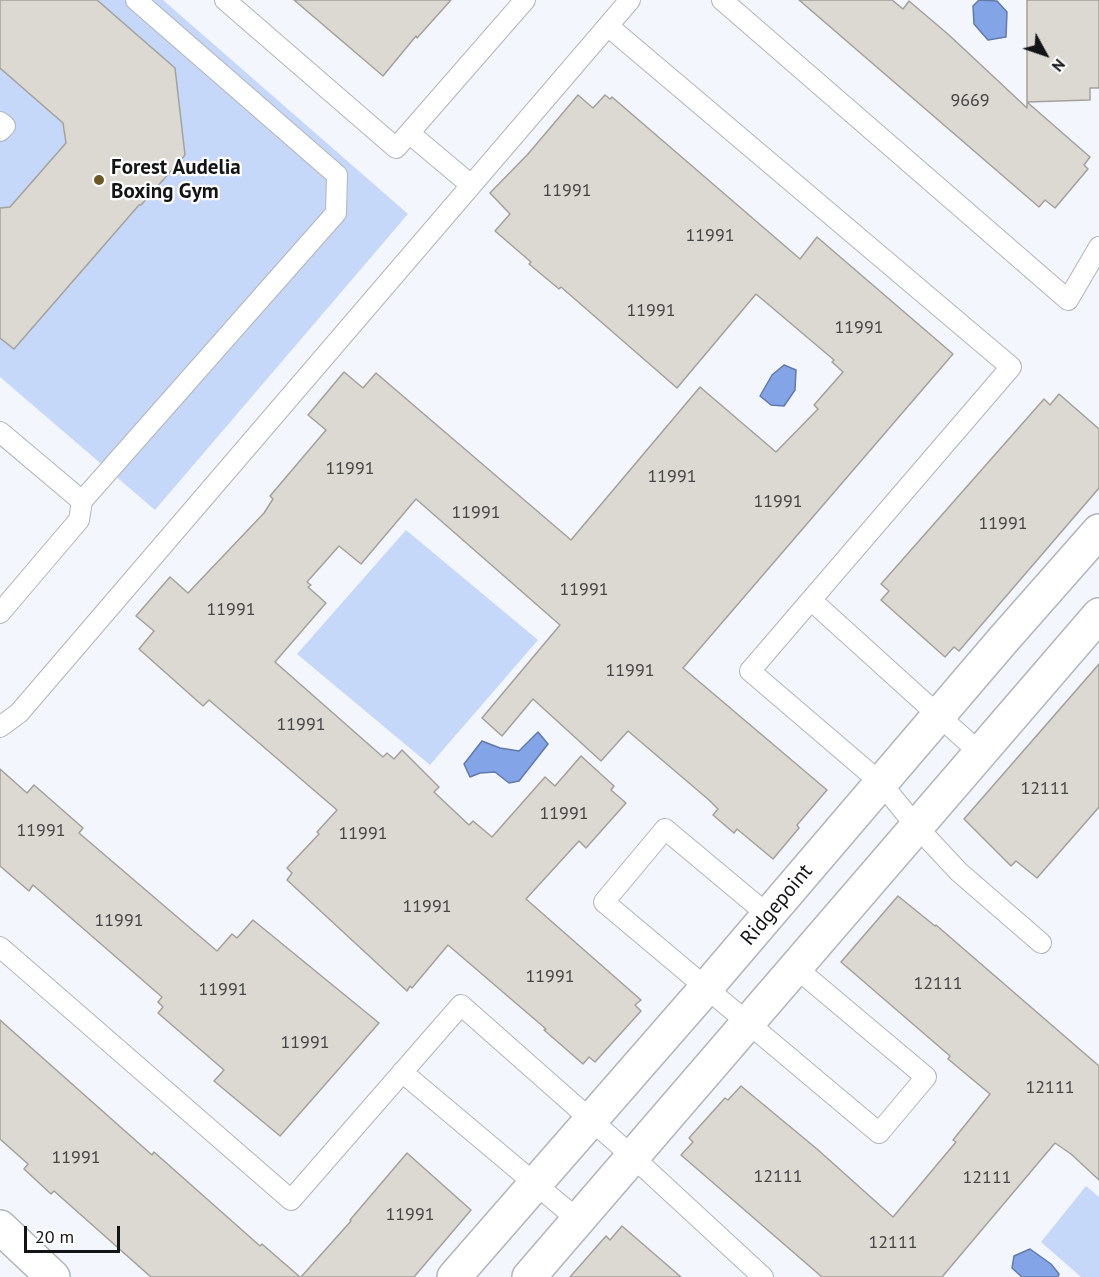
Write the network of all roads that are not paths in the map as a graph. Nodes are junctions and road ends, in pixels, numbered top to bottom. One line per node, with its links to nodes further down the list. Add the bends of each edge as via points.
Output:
1 (136, 0): 13 (lane, via 337,175 336,213)
2 (225, 0): 9 (lane, via 396,148)
3 (525, 0): 9 (lane)
4 (630, 0): 6 (lane)
5 (722, 0): 11 (lane, via 1068,300)
6 (608, 26): 10 (lane); 15 (lane, via 1011,367)
7 (0, 122): 8 (lane, via 5,126)
8 (0, 131)
9 (409, 133): 10 (lane)
10 (471, 185): 19 (lane, via 20,712)
11 (1099, 247)
12 (0, 432): 13 (lane)
13 (82, 501): 16 (lane, via 79,520)
14 (1099, 531): 18 (street, Ridgepoint)
15 (811, 600): 18 (lane); 21 (lane, via 750,671)
16 (0, 613)
17 (1099, 615): 20 (street)
18 (938, 716): 20 (lane); 21 (street, Ridgepoint)
19 (0, 727)
20 (980, 753): 22 (street)
21 (881, 783): 22 (lane); 23 (street, Ridgepoint)
22 (916, 826): 24 (lane, via 959,872); 26 (street)
23 (768, 915): 27 (street, Ridgepoint); 27 (lane, via 665,829 604,902)
24 (1041, 943)
25 (0, 947): 29 (lane, via 291,1200)
26 (795, 968): 28 (street); 28 (lane, via 926,1077 879,1133)
27 (706, 988): 28 (lane); 30 (street, Ridgepoint)
28 (748, 1023): 31 (street)
29 (402, 1072): 30 (lane, via 460,1005); 32 (lane)
30 (591, 1120): 31 (lane); 32 (street, Ridgepoint)
31 (633, 1156): 33 (street); 38 (lane)
32 (535, 1184): 33 (lane); 36 (street, Ridgepoint)
33 (577, 1220): 37 (street)
34 (0, 1227): 35 (street)
35 (54, 1277)
36 (453, 1277)
37 (529, 1277)
38 (763, 1277)

